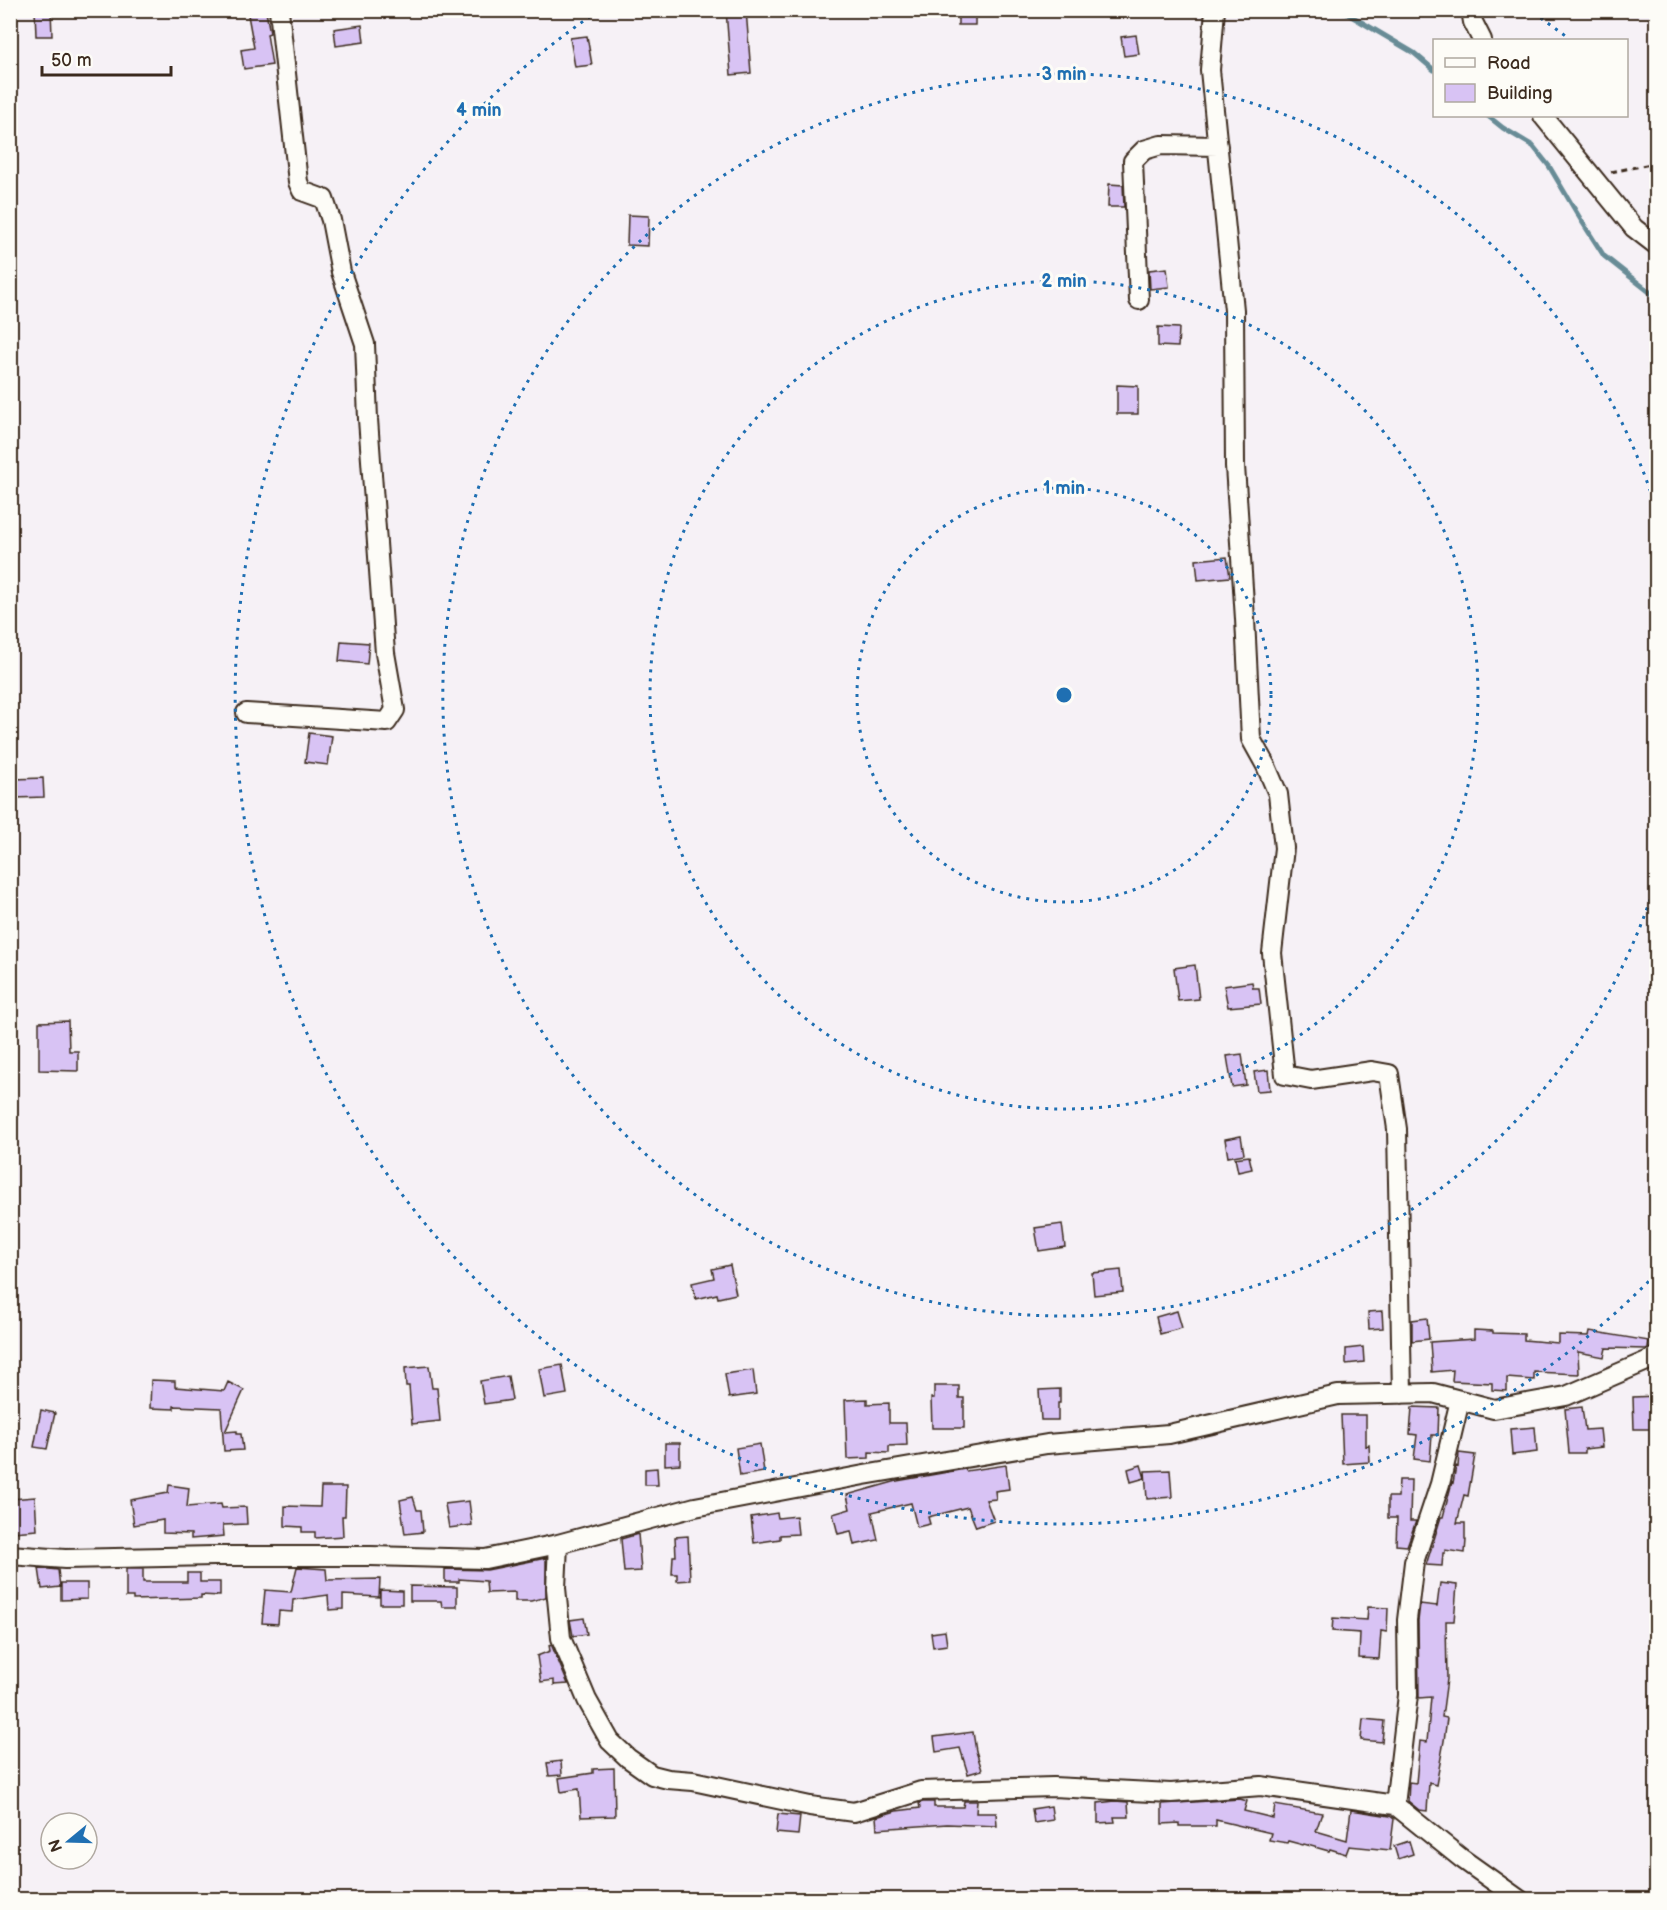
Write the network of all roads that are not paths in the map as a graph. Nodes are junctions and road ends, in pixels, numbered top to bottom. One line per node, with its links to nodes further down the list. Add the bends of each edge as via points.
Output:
1 (279, 10): 9 (street, via 298,182 302,191 324,199 341,272 365,344 385,653 395,710 387,722)
2 (1215, 10): 6 (street, via 1210,70)
3 (1472, 10): 4 (street)
4 (1482, 39)
5 (1544, 117): 7 (street, via 1634,228)
6 (1218, 146): 8 (street, via 1161,145 1144,150 1133,161); 11 (street, via 1234,310 1234,466 1251,739 1278,794 1284,848 1272,953 1285,1076 1311,1080 1372,1071 1389,1074 1397,1129)
7 (1656, 245)
8 (1139, 300)
9 (246, 713)
10 (1656, 1357): 12 (street, via 1566,1396 1494,1409)
11 (1402, 1394): 12 (street, via 1433,1393); 13 (street, via 1338,1395 1169,1434 1047,1444 864,1475 694,1508)
12 (1460, 1400): 15 (street, via 1440,1484 1414,1562 1407,1620 1408,1695)
13 (558, 1545): 14 (street, via 485,1559 65,1559); 15 (street, via 556,1588 561,1638 587,1700 610,1741 652,1775 854,1812 921,1791 1053,1787 1171,1793 1261,1786)
14 (10, 1555)
15 (1395, 1805): 16 (street)
16 (1520, 1899)

